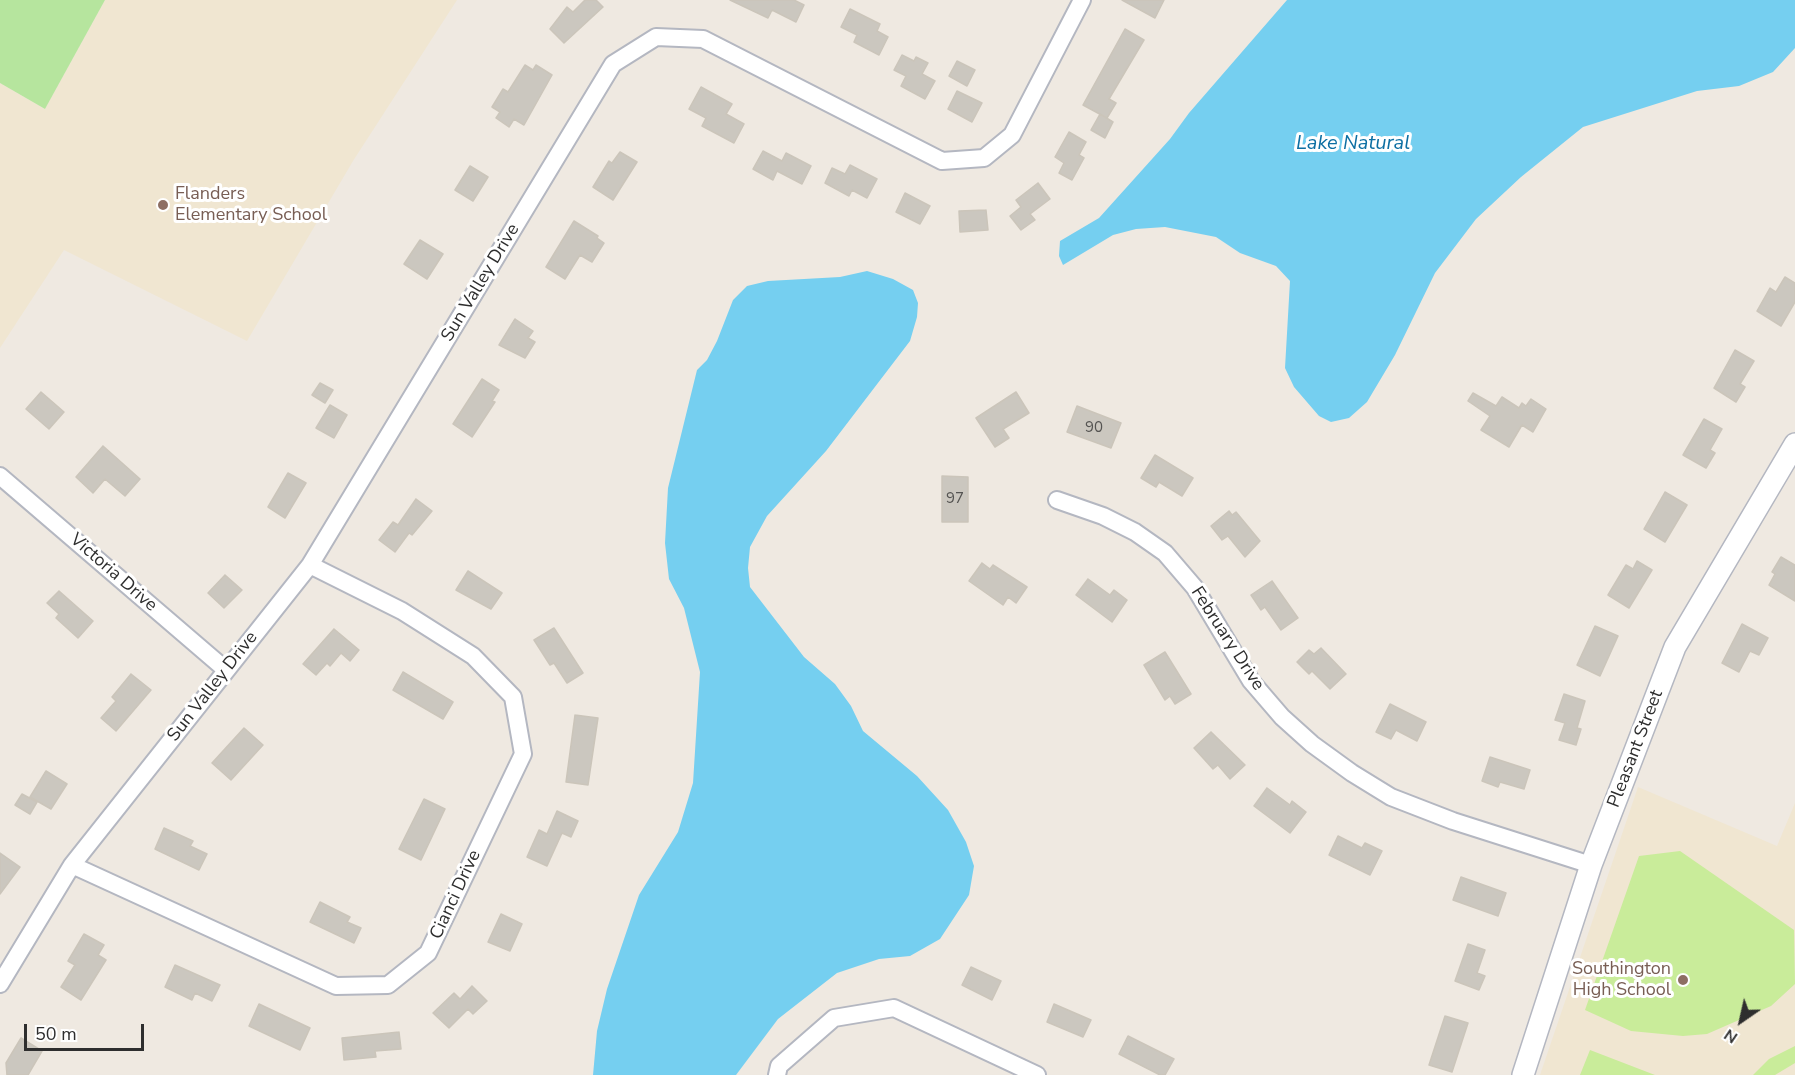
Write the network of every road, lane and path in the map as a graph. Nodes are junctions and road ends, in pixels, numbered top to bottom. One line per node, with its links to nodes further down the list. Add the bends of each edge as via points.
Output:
1 (1082, 0): 5 (street, Sun Valley Drive, via 1012,135 984,158 942,161 703,39 656,37 613,64)
2 (1795, 444): 8 (street, Pleasant Street, via 1675,647)
3 (0, 476): 6 (street, Victoria Drive)
4 (1058, 500): 8 (street, February Drive, via 1135,532 1165,553 1195,588 1251,681 1282,717 1352,773 1391,797 1453,821)
5 (310, 565): 6 (street, Sun Valley Drive); 7 (street, Cianci Drive, via 402,610 473,656 513,697 523,754 428,953 388,985 336,986)
6 (226, 670): 7 (street, Sun Valley Drive)
7 (72, 865): 9 (street, Sun Valley Drive)
8 (1592, 865): 12 (street, Pleasant Street)
9 (0, 984)
10 (777, 1075): 11 (street, via 779,1066 834,1018 894,1008)
11 (1037, 1075)
12 (1523, 1075)

